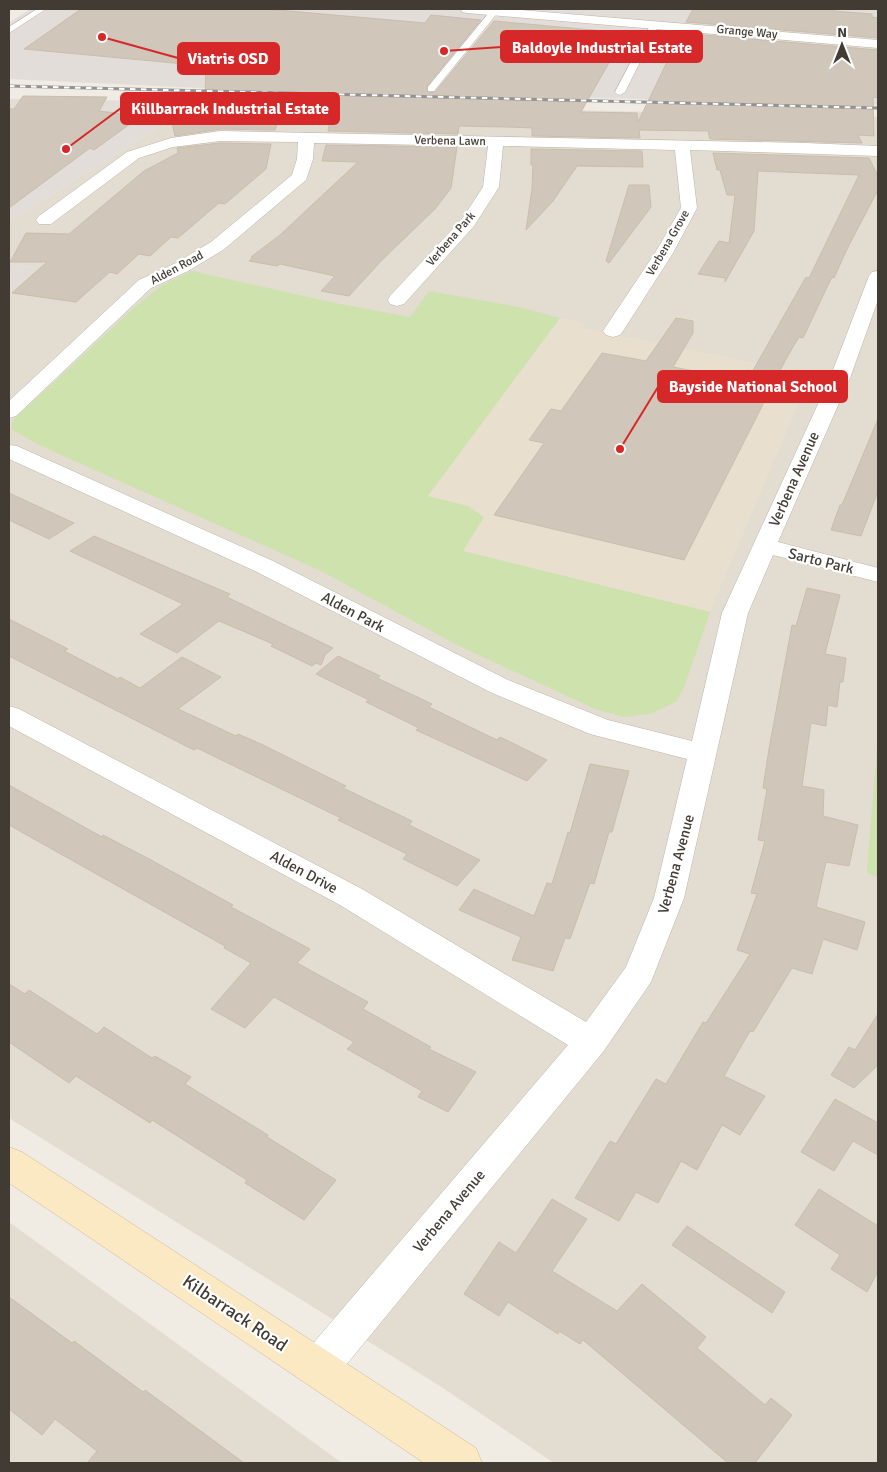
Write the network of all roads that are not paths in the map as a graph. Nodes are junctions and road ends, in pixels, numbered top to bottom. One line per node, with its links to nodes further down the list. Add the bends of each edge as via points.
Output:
1 (42, 9): 6 (lane)
2 (467, 9): 3 (street, Grange Way)
3 (495, 11): 4 (street, Grange Way); 8 (lane)
4 (603, 14): 5 (street, Grange Way)
5 (655, 24): 7 (street, Grange Way); 9 (lane)
6 (9, 30)
7 (878, 44)
8 (431, 89)
9 (620, 92)
10 (306, 138): 11 (street, Verbena Lawn); 14 (street, Verbena Lawn, via 220,136 152,147 133,155); 18 (street, Alden Road, via 300,177 217,246 145,284)
11 (496, 142): 12 (street, Verbena Lawn); 16 (street, Verbena Park, via 491,187 468,222)
12 (682, 145): 13 (street, Verbena Lawn); 17 (street, Verbena Grove, via 689,208)
13 (878, 151)
14 (45, 220)
15 (878, 276): 20 (street, Verbena Avenue, via 840,378)
16 (397, 300)
17 (613, 331)
18 (9, 412)
19 (9, 451): 23 (street, Alden Park, via 264,566 499,686 600,727)
20 (764, 546): 21 (street, Sarto Park); 23 (street, Verbena Avenue, via 735,613)
21 (878, 575)
22 (9, 715): 24 (street, Alden Drive, via 352,897)
23 (703, 753): 24 (street, Verbena Avenue, via 666,906 640,973)
24 (591, 1042): 26 (street, Verbena Avenue)
25 (9, 1163): 26 (main road, Kilbarrack Road)
26 (318, 1368): 27 (main road, Kilbarrack Road)
27 (461, 1463)

